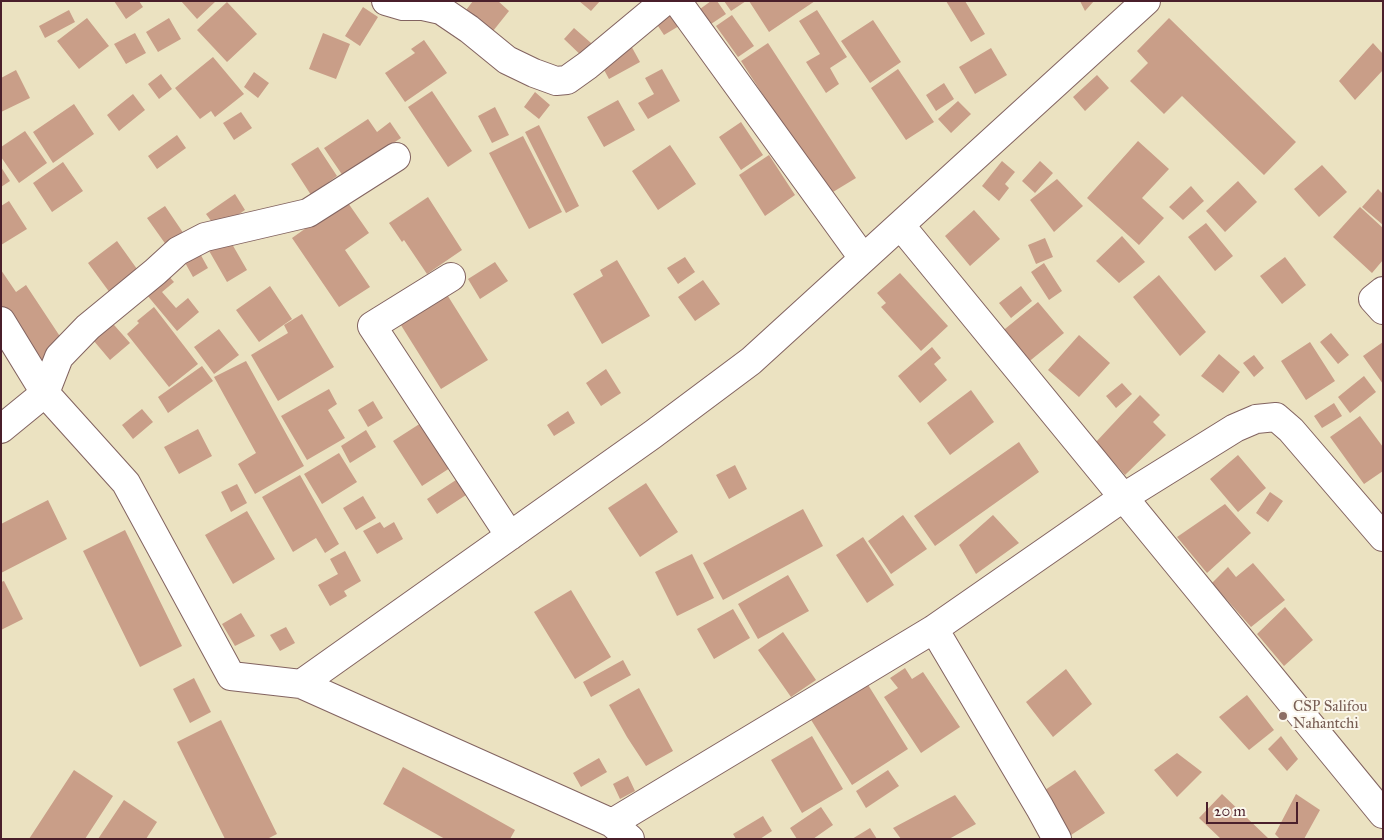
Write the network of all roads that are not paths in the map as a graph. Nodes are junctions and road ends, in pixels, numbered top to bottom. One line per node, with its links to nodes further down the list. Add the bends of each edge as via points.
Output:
1 (386, 1): 5 (street, via 403,6)
2 (665, 1): 5 (street, via 588,65 566,80 556,81 507,60 469,29)
3 (677, 1): 8 (street)
4 (1146, 1): 7 (street)
5 (424, 3)
6 (396, 156): 13 (street, via 308,214 205,237 178,251 88,327 59,357)
7 (900, 226): 8 (street); 15 (street)
8 (863, 258): 16 (street, via 751,361)
9 (451, 277): 16 (street, via 372,326)
10 (1383, 291): 11 (street, via 1373,299)
11 (1383, 310)
12 (1, 321): 13 (street)
13 (45, 393): 14 (street); 19 (street, via 126,483 231,676)
14 (1, 430)
15 (1124, 497): 17 (street, via 1235,428 1256,419 1276,417 1291,430); 18 (street); 20 (street)
16 (510, 536): 19 (street)
17 (1383, 537)
18 (934, 629): 21 (street); 22 (street)
19 (301, 684): 21 (street)
20 (1383, 814)
21 (621, 831)
22 (1057, 839)

